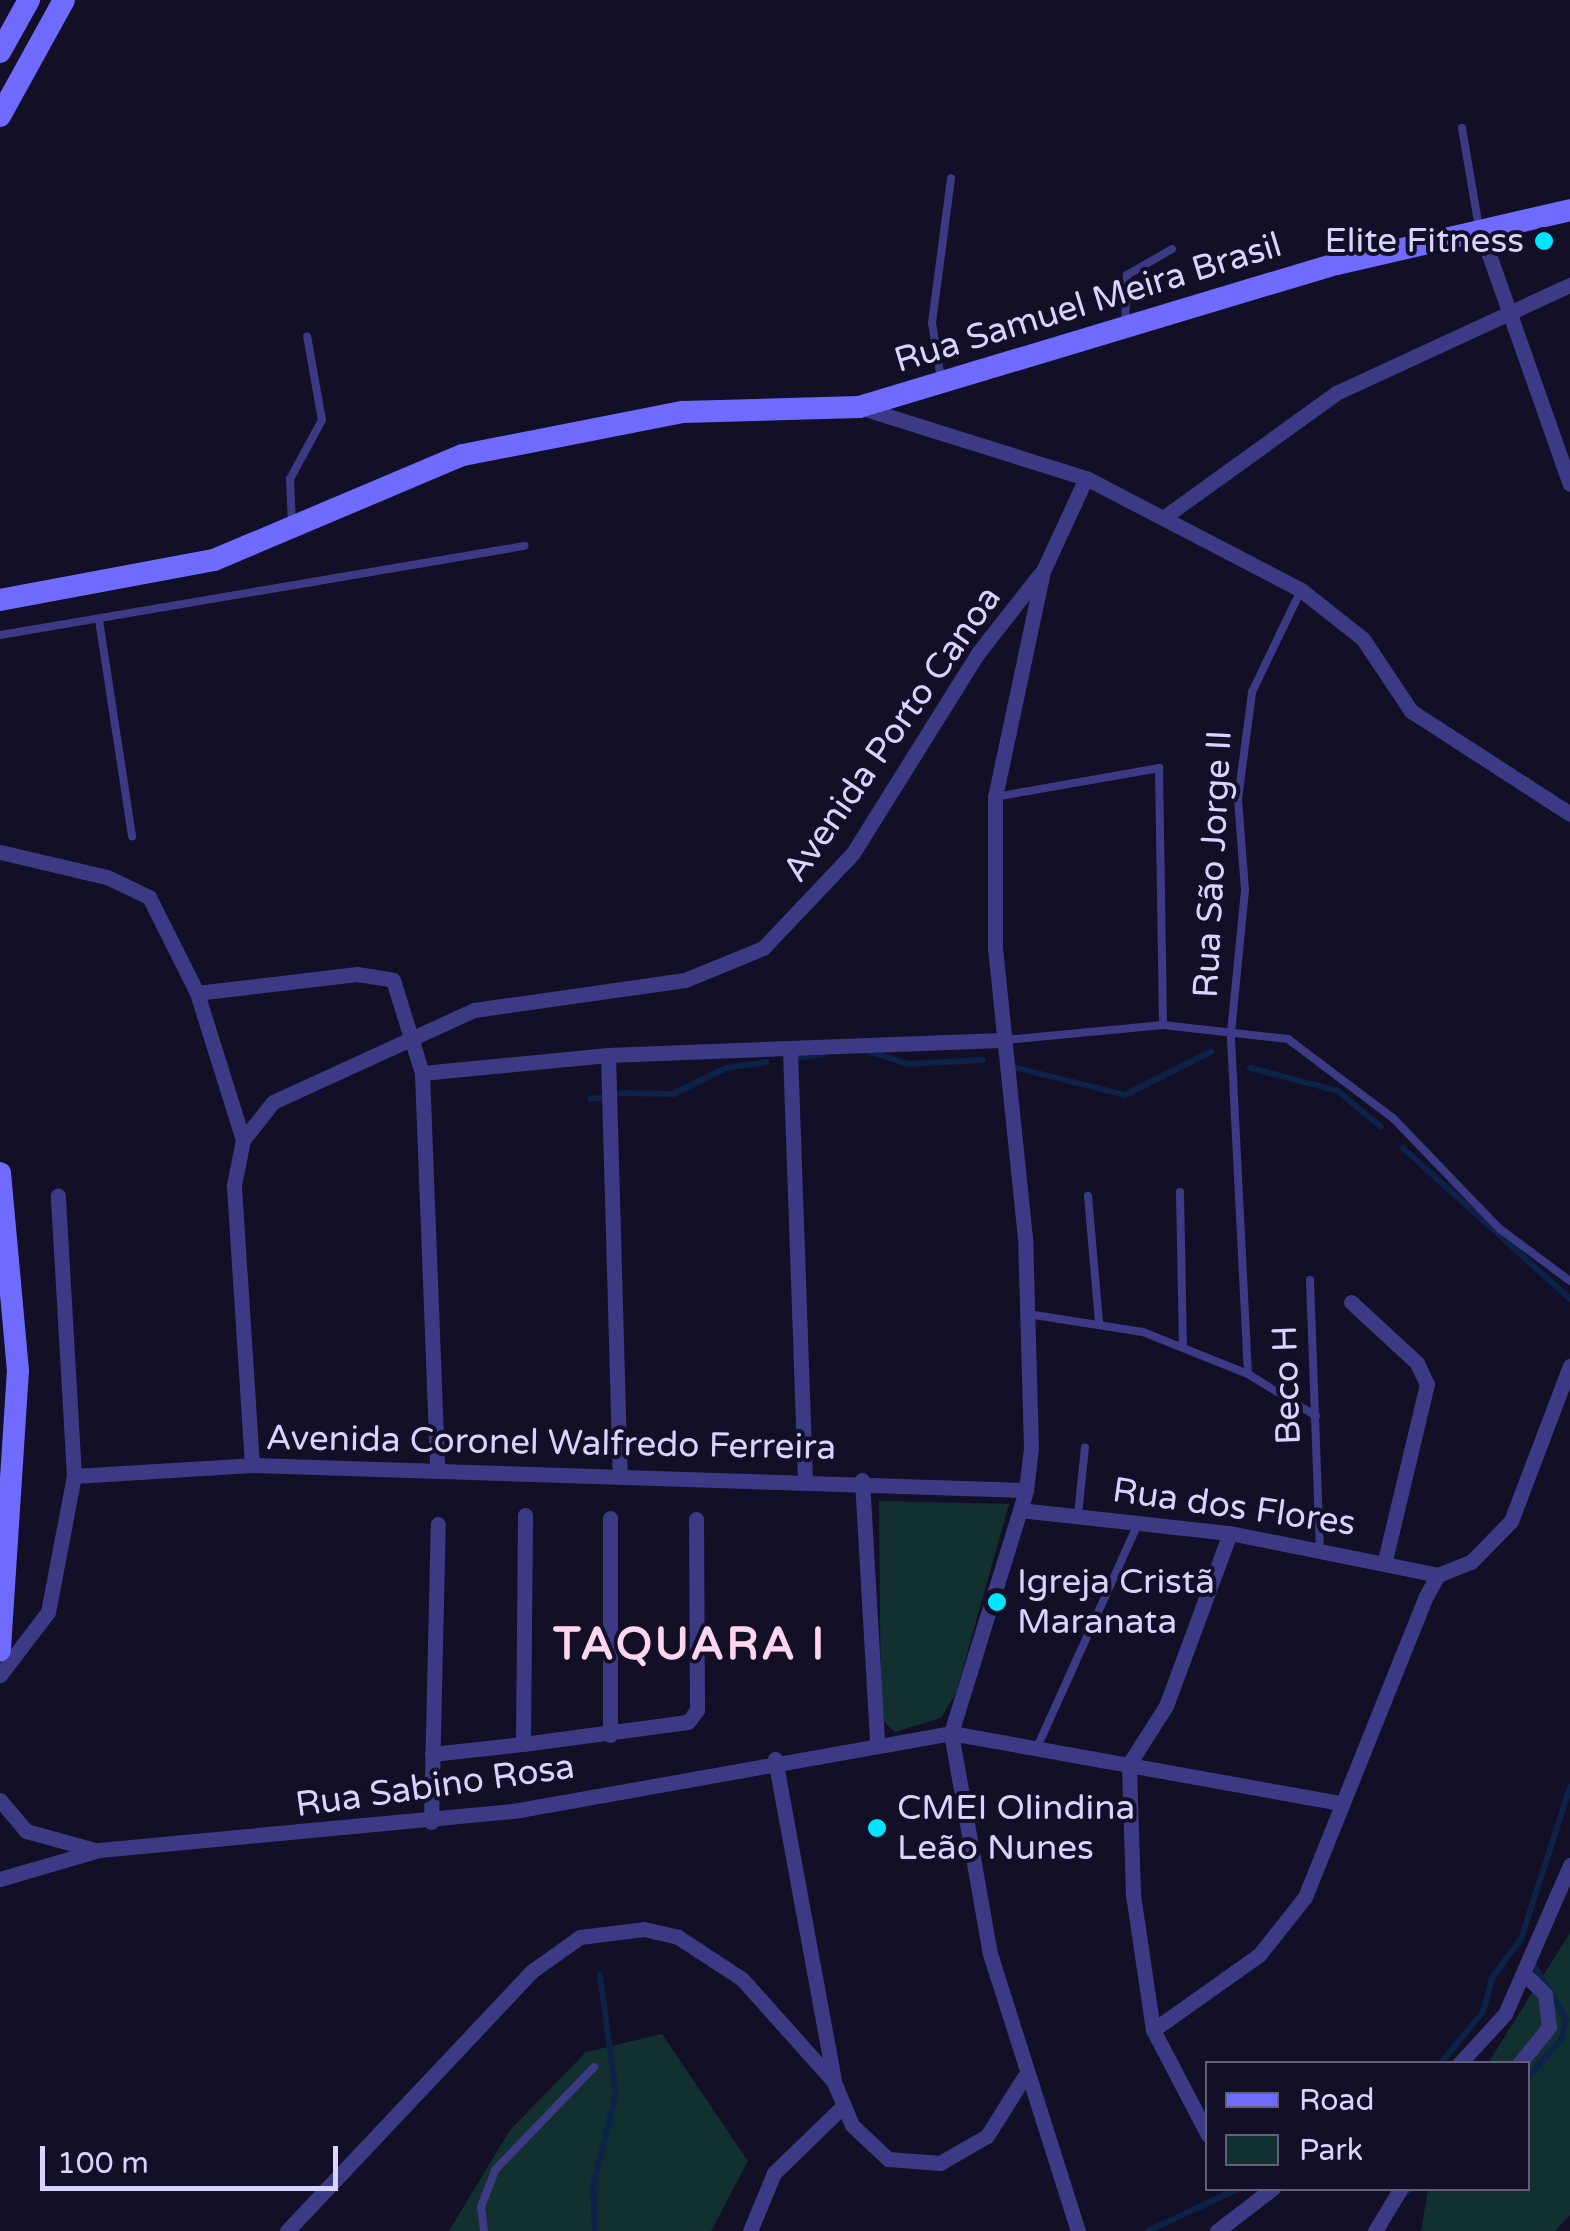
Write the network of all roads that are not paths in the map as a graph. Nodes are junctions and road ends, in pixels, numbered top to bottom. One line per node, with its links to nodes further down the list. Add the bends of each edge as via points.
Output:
1 (30, 0): 3 (street)
2 (64, 0): 4 (street)
3 (0, 52)
4 (0, 116)
5 (1462, 128): 8 (lane)
6 (951, 178): 14 (lane, via 932,324)
7 (1570, 210): 8 (street, Rua Samuel Meira Brasil)
8 (1480, 229): 11 (street); 12 (street, Rua Samuel Meira Brasil)
9 (1172, 249): 12 (lane, via 1127,275)
10 (1570, 285): 11 (street)
11 (1508, 308): 17 (street); 18 (street, via 1336,393)
12 (1126, 328): 14 (street, Rua Samuel Meira Brasil)
13 (307, 336): 19 (lane, via 322,420 290,479)
14 (942, 384): 15 (street, Rua Samuel Meira Brasil)
15 (860, 407): 16 (street); 19 (street, Rua Samuel Meira Brasil, via 740,407 557,433 397,477)
16 (1086, 478): 18 (street); 21 (street)
17 (1570, 484)
18 (1167, 515): 22 (street)
19 (292, 524): 23 (street, Rua Samuel Meira Brasil, via 181,569)
20 (524, 546): 24 (lane)
21 (1043, 570): 26 (street); 33 (street, Avenida Porto Canoa, via 978,653 853,852 764,948 685,980 474,1010)
22 (1301, 590): 27 (street, via 1363,638 1411,710); 32 (lane, Rua São Jorge II, via 1252,692 1242,744 1245,890)
23 (0, 600)
24 (99, 620): 25 (lane); 28 (lane)
25 (0, 635)
26 (995, 797): 31 (lane, via 1159,768); 34 (street)
27 (1570, 814)
28 (132, 836)
29 (0, 852): 30 (street, via 107,877 148,897)
30 (198, 993): 33 (street, via 357,974 393,980); 38 (street)
31 (1164, 1025): 32 (lane); 34 (lane)
32 (1231, 1033): 44 (lane, via 1288,1039 1327,1064 1500,1229); 50 (lane, Rua São Jorge II)
33 (411, 1040): 37 (street); 38 (street, Avenida Porto Canoa, via 288,1092)
34 (1001, 1040): 35 (street); 46 (street)
35 (790, 1051): 36 (street); 58 (street)
36 (608, 1055): 37 (street); 55 (street)
37 (422, 1073): 54 (street)
38 (243, 1140): 53 (street, via 234,1220)
39 (0, 1173): 71 (street, via 18,1387)
40 (1180, 1192): 48 (lane)
41 (58, 1194): 56 (street)
42 (1088, 1196): 47 (lane)
43 (1310, 1280): 51 (lane, Beco H)
44 (1570, 1281)
45 (1350, 1302): 69 (street, via 1417,1362 1427,1384)
46 (1028, 1314): 47 (lane); 59 (street)
47 (1100, 1323): 48 (lane)
48 (1183, 1347): 50 (lane)
49 (1570, 1366): 70 (street, via 1511,1520 1471,1562)
50 (1248, 1374): 51 (lane)
51 (1316, 1416): 68 (lane, Beco H)
52 (1085, 1447): 62 (lane)
53 (252, 1465): 54 (street, Avenida Coronel Walfredo Ferreira); 56 (street, Avenida Coronel Walfredo Ferreira)
54 (437, 1471): 55 (street, Avenida Coronel Walfredo Ferreira)
55 (620, 1475): 58 (street, Avenida Coronel Walfredo Ferreira)
56 (74, 1476): 72 (street, via 48,1612)
57 (862, 1480): 58 (street, Avenida Coronel Walfredo Ferreira); 59 (street, Avenida Coronel Walfredo Ferreira); 75 (street)
58 (805, 1482)
59 (1026, 1490): 60 (street)
60 (1020, 1510): 62 (street, Rua dos Flores); 73 (street)
61 (525, 1515): 77 (street)
62 (1078, 1515): 65 (street, Rua dos Flores)
63 (610, 1518): 74 (street)
64 (696, 1519): 74 (street, via 696,1710 682,1728)
65 (1138, 1522): 67 (street, Rua dos Flores); 76 (lane)
66 (438, 1524): 78 (street)
67 (1230, 1532): 68 (street, Rua dos Flores); 80 (street, via 1181,1673)
68 (1320, 1548): 69 (street, Rua dos Flores)
69 (1385, 1560): 70 (street, Rua dos Flores)
70 (1438, 1575): 82 (street)
71 (0, 1650)
72 (0, 1675)
73 (951, 1733): 75 (street, Rua Sabino Rosa); 76 (street); 92 (street, via 990,1954)
74 (610, 1735): 77 (street)
75 (877, 1743): 79 (street, Rua Sabino Rosa)
76 (1040, 1743): 80 (street)
77 (523, 1744): 78 (street)
78 (432, 1754): 83 (street)
79 (776, 1759): 83 (street, Rua Sabino Rosa); 93 (street)
80 (1129, 1764): 82 (street); 88 (street, via 1129,1846)
81 (0, 1800): 84 (street, Rua Sabino Rosa, via 26,1831)
82 (1341, 1803): 88 (street, via 1287,1924 1223,1984)
83 (431, 1822): 84 (street, Rua Sabino Rosa)
84 (99, 1850): 86 (street, Rua Sabino Rosa)
85 (1570, 1865): 87 (street)
86 (0, 1879)
87 (1522, 1973): 89 (street, via 1505,2014); 90 (street, via 1545,1994 1549,2027)
88 (1154, 2030): 95 (street)
89 (1462, 2061)
90 (1521, 2061)
91 (594, 2067): 99 (lane, via 495,2170 481,2208)
92 (1024, 2077): 94 (street, via 987,2136 940,2163 888,2159); 101 (street)
93 (834, 2082): 94 (street); 98 (street, via 742,1979 678,1937 644,1928 580,1937 532,1971)
94 (842, 2107): 100 (street, via 774,2174)
95 (1205, 2129)
96 (1400, 2191): 103 (street)
97 (1262, 2193): 102 (street)
98 (288, 2231)
99 (484, 2231)
100 (750, 2231)
101 (1078, 2231)
102 (1217, 2231)
103 (1375, 2231)

